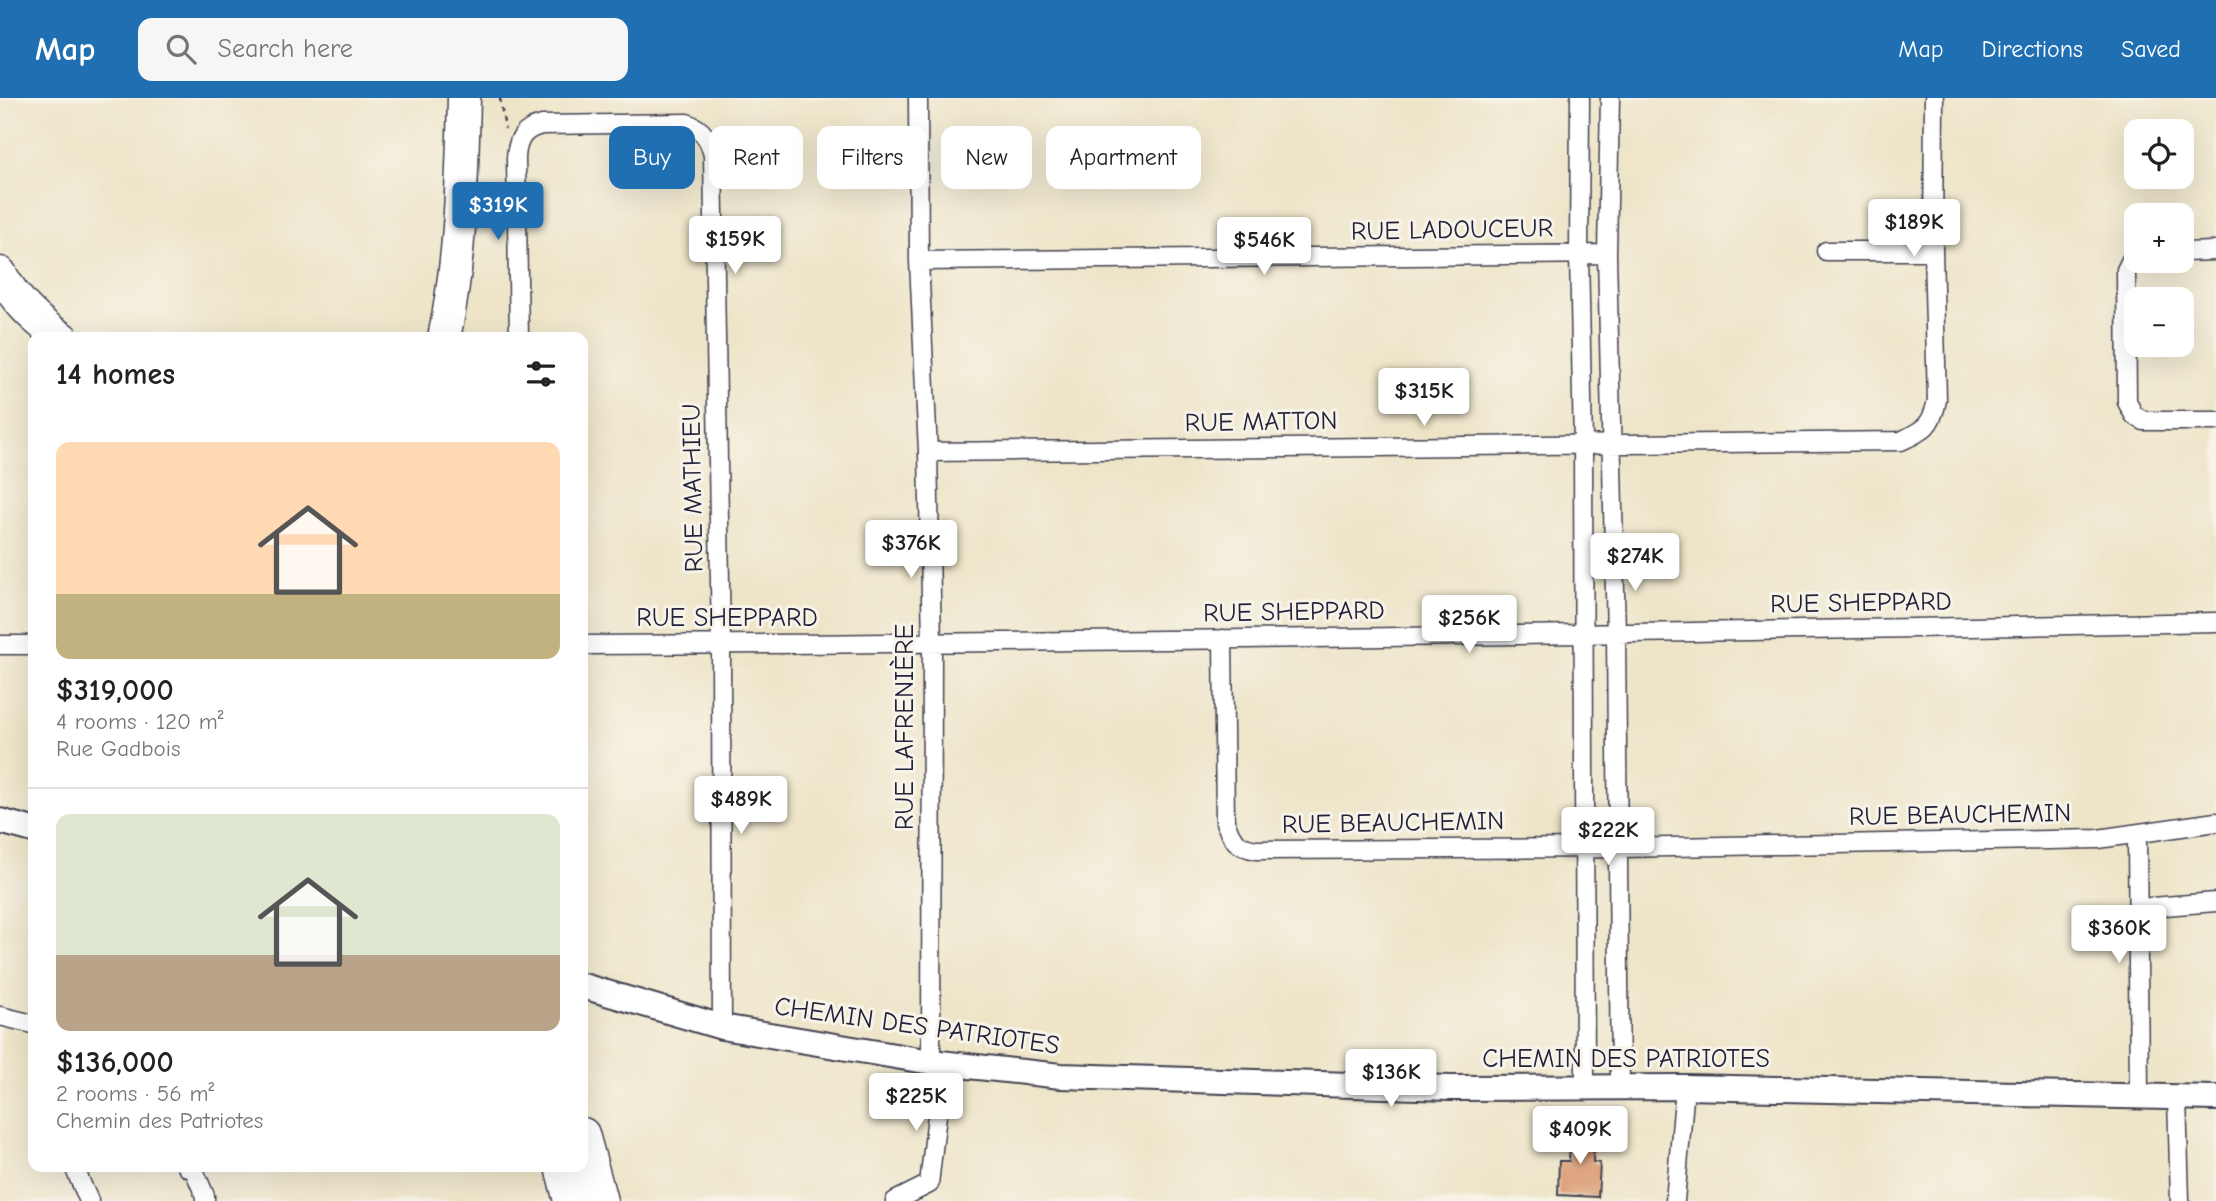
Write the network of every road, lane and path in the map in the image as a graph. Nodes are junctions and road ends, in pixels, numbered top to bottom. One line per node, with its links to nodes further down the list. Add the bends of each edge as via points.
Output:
1 (464, 98): 18 (highway, via 460,232)
2 (500, 98): 7 (path)
3 (918, 98): 14 (street, RUE LAFRENIÈRE)
4 (1580, 98): 12 (street)
5 (1610, 98): 13 (street)
6 (1934, 98): 9 (street)
7 (507, 138)
8 (1826, 251): 9 (street)
9 (1933, 251): 22 (street, RUE MATTON, via 1937,400 1926,428 1901,441)
10 (2216, 251): 11 (street)
11 (2194, 252)
12 (1579, 254): 13 (street, RUE LADOUCEUR); 14 (street, RUE LADOUCEUR); 21 (street)
13 (1607, 254): 22 (street)
14 (919, 261): 23 (street, RUE LAFRENIÈRE)
15 (0, 272): 17 (highway, via 31,315)
16 (2126, 273): 20 (street, via 2127,402 2134,415 2144,421)
17 (54, 332)
18 (445, 332)
19 (519, 332): 32 (street, RUE MATHIEU, via 516,146 526,131 542,125 687,123 703,132 713,155)
20 (2216, 421)
21 (1583, 445): 22 (street, RUE MATTON); 23 (street, RUE MATTON); 25 (street)
22 (1612, 445): 26 (street)
23 (929, 452): 28 (street, RUE LAFRENIÈRE)
24 (2216, 622): 26 (street, RUE SHEPPARD)
25 (1584, 634): 26 (street, RUE SHEPPARD); 27 (street, RUE SHEPPARD); 37 (street)
26 (1616, 634): 38 (street)
27 (1223, 639): 28 (street, RUE SHEPPARD); 37 (street, RUE BEAUCHEMIN, via 1224,822 1243,848)
28 (932, 644): 32 (street, RUE SHEPPARD); 45 (street, RUE LAFRENIÈRE)
29 (0, 645): 30 (street)
30 (28, 645)
31 (588, 645): 32 (street, RUE SHEPPARD)
32 (722, 645): 44 (street, RUE MATHIEU)
33 (0, 821): 35 (street)
34 (2216, 822): 36 (street, RUE BEAUCHEMIN)
35 (28, 829)
36 (2137, 834): 38 (street, RUE BEAUCHEMIN, via 2098,839); 40 (street)
37 (1586, 847): 38 (street, RUE BEAUCHEMIN); 47 (street)
38 (1618, 848): 48 (street)
39 (2216, 902): 40 (street)
40 (2138, 908): 49 (street)
41 (588, 987): 44 (street, CHEMIN DES PATRIOTES)
42 (0, 1016): 43 (street)
43 (28, 1023)
44 (722, 1027): 45 (street, CHEMIN DES PATRIOTES)
45 (937, 1063): 47 (street, CHEMIN DES PATRIOTES, via 1061,1076); 56 (street, RUE LAFRENIÈRE)
46 (1685, 1087): 48 (street, CHEMIN DES PATRIOTES); 49 (street, CHEMIN DES PATRIOTES); 62 (street)
47 (1585, 1088): 48 (street, CHEMIN DES PATRIOTES)
48 (1620, 1088)
49 (2139, 1096): 50 (street, CHEMIN DES PATRIOTES)
50 (2178, 1097): 51 (street, CHEMIN DES PATRIOTES); 63 (street)
51 (2216, 1098)
52 (588, 1153): 60 (highway)
53 (76, 1172): 57 (street)
54 (195, 1172): 58 (street)
55 (562, 1172): 59 (highway)
56 (929, 1193): 61 (street)
57 (89, 1201)
58 (205, 1201)
59 (570, 1201)
60 (601, 1201)
61 (895, 1201)
62 (1675, 1201)
63 (2180, 1201)

